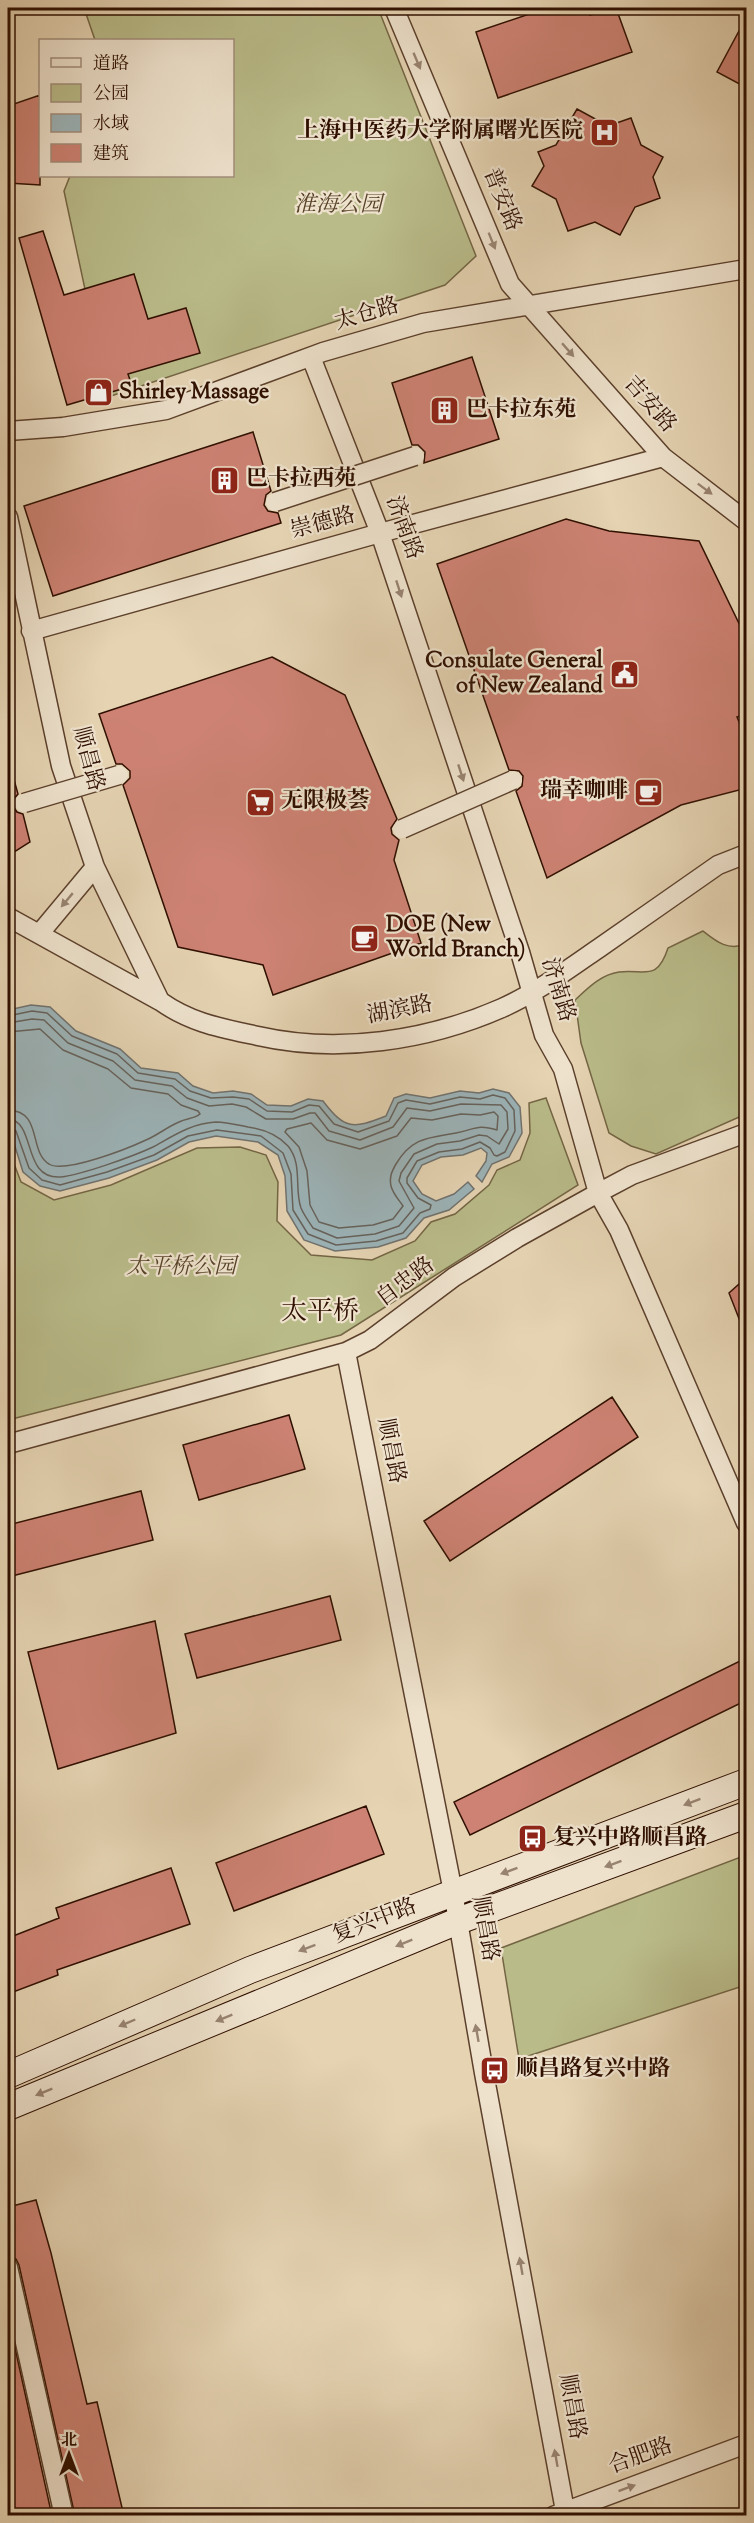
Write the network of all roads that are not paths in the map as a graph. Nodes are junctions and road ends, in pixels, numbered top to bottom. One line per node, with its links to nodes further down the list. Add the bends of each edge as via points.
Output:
1 (394, 8): 3 (street, 普安路, one-way to 3, via 510,284)
2 (747, 269): 3 (street, 太仓路)
3 (529, 306): 4 (street, 太仓路, via 423,323); 7 (street, 吉安路, one-way to 7)
4 (310, 357): 5 (street, 太仓路, via 166,410 63,427); 8 (street, 济南路)
5 (8, 430)
6 (416, 456): 8 (street, bridge)
7 (663, 457): 11 (street, 吉安路, one-way to 11); 12 (street, 崇德路)
8 (357, 475): 9 (street, bridge); 12 (street, 济南路)
9 (275, 502)
10 (8, 517): 13 (street, 顺昌路)
11 (747, 521)
12 (380, 533): 13 (street, 崇德路); 17 (street, 济南路, one-way to 17)
13 (32, 631): 16 (street, 顺昌路)
14 (119, 775): 16 (street, bridge)
15 (513, 780): 17 (street, bridge)
16 (69, 790): 18 (street, bridge); 21 (street, 顺昌路)
17 (470, 800): 19 (street, bridge); 24 (street, 济南路)
18 (24, 803)
19 (402, 830)
20 (747, 854): 24 (street, 湖滨路, via 718,865)
21 (94, 867): 23 (street, one-way to 23); 25 (street, 顺昌路)
22 (8, 917): 23 (street, 湖滨路)
23 (40, 933): 25 (street, 湖滨路)
24 (531, 993): 25 (street, 湖滨路, via 501,1008 404,1039 348,1044 281,1041 209,1025 180,1015); 27 (street, 济南路, via 544,1035 563,1069)
25 (160, 1001)
26 (747, 1133): 27 (street, 自忠路, via 632,1175)
27 (598, 1193): 28 (street, 自忠路, via 454,1277 370,1340); 30 (street, 济南路, via 619,1230)
28 (346, 1352): 29 (street, 自忠路); 33 (street, 顺昌路)
29 (8, 1444)
30 (747, 1523)
31 (747, 1782): 33 (main road, 复兴中路, one-way to 33)
32 (747, 1815): 34 (main road, 复兴中路, one-way to 34)
33 (453, 1892): 34 (street, 顺昌路); 35 (main road, 复兴中路, one-way to 35, via 250,1970)
34 (458, 1921): 36 (main road, 复兴中路, one-way to 36); 39 (street, 顺昌路, one-way to 34)
35 (8, 2075)
36 (8, 2108)
37 (8, 2267): 40 (street)
38 (747, 2444): 39 (street, 合肥路, one-way to 38)
39 (562, 2514)
40 (64, 2516)

